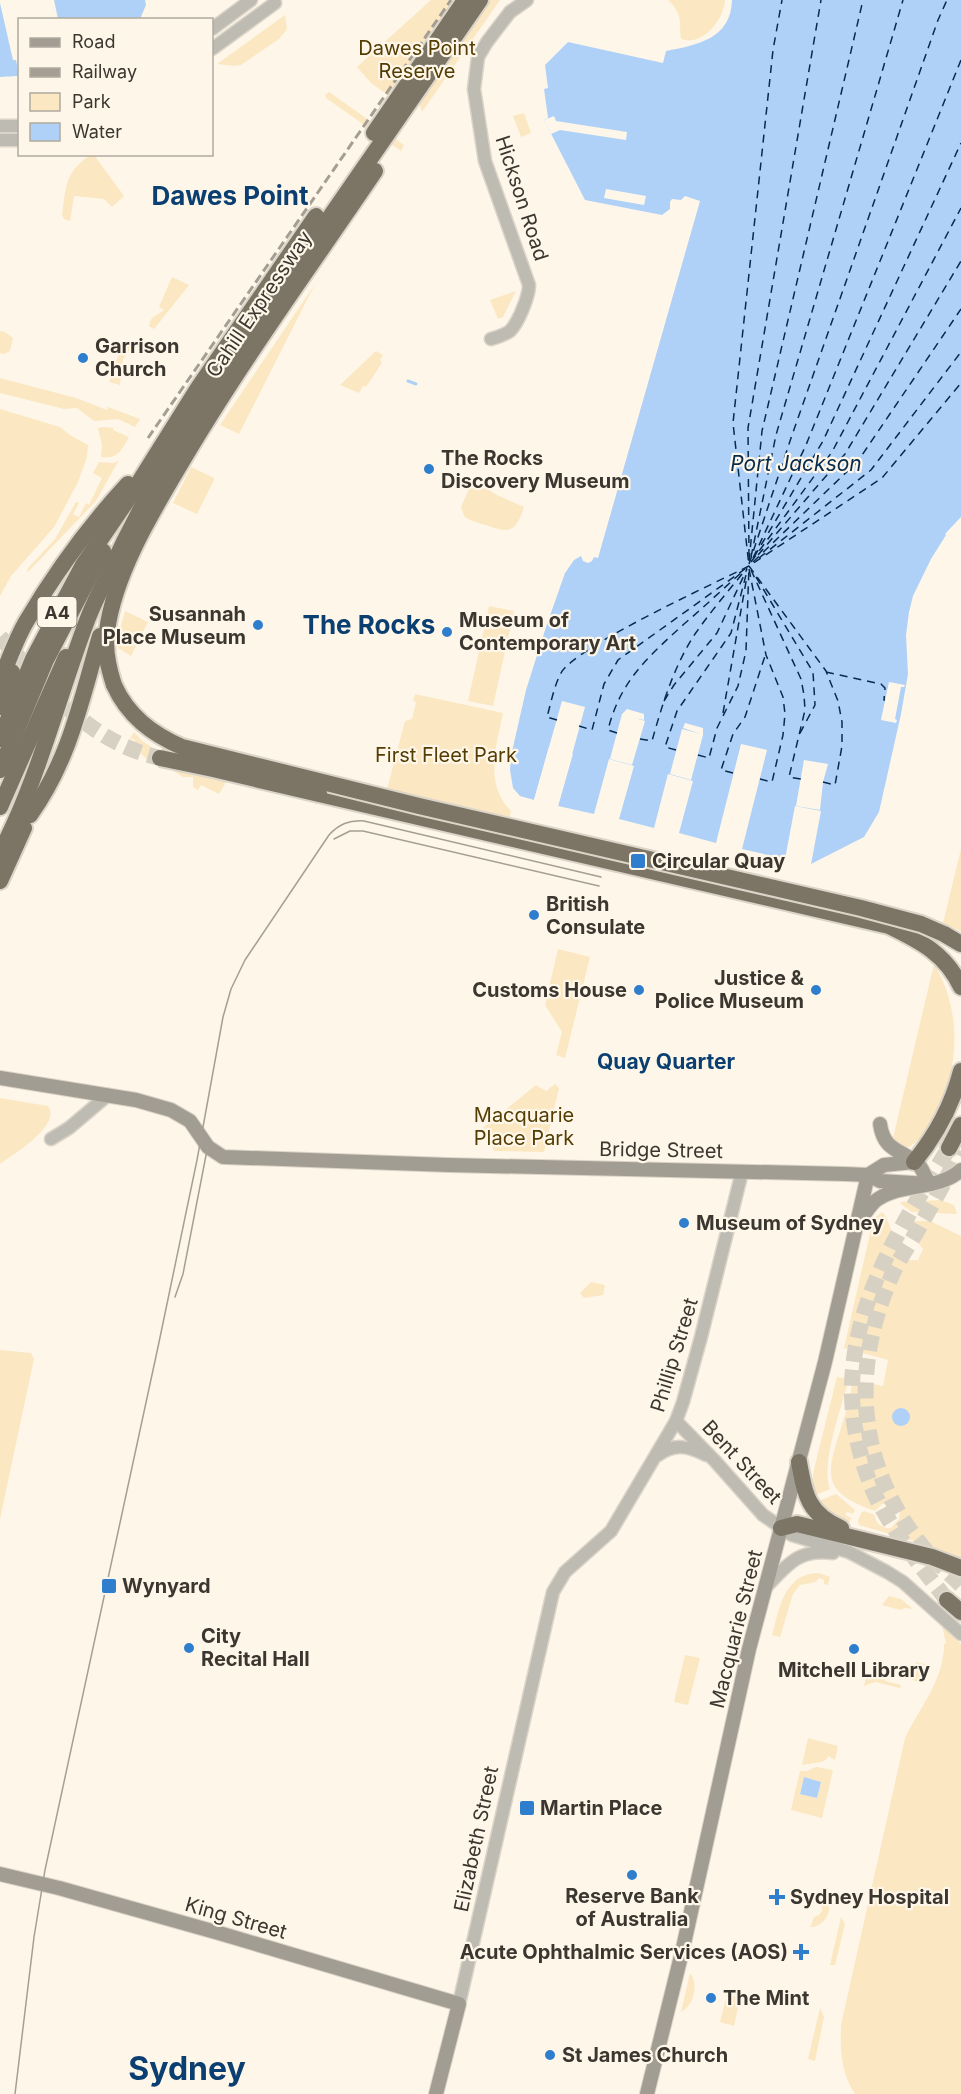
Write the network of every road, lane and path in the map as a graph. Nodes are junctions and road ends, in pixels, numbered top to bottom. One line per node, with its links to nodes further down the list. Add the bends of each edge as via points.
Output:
1 (251, 0): 7 (street)
2 (465, 0): 14 (highway, via 205,378)
3 (480, 0): 14 (highway, via 231,360)
4 (491, 0): 14 (highway, Cahill Expressway, via 217,402)
5 (526, 0): 13 (street, Hickson Road, via 497,27 478,57 476,73 475,103 485,160 529,285 514,326)
6 (275, 3): 8 (street)
7 (213, 27)
8 (213, 48)
9 (0, 126): 10 (street)
10 (18, 126)
11 (0, 140): 12 (street)
12 (18, 140)
13 (491, 339)
14 (167, 460): 15 (highway, A4); 16 (highway, via 94,524 66,559); 18 (highway); 19 (highway, Cahill Expressway, via 156,505)
15 (131, 495): 17 (highway); 23 (highway, A4, via 83,566 49,626)
16 (37, 606): 20 (highway, via 21,632); 21 (highway)
17 (69, 616): 24 (highway); 27 (highway, via 40,672)
18 (88, 618): 24 (highway, via 56,677); 26 (highway)
19 (105, 625): 22 (highway); 28 (highway, via 78,717); 33 (highway, bridge, via 109,672 127,708 144,726 182,747 861,908 921,924)
20 (0, 682)
21 (0, 707)
22 (69, 712): 26 (highway); 28 (highway)
23 (0, 739)
24 (27, 745): 29 (highway)
25 (160, 758): 33 (highway, bridge)
26 (38, 764): 30 (highway); 31 (highway)
27 (0, 770)
28 (42, 798): 30 (highway)
29 (0, 807)
30 (30, 815): 32 (highway)
31 (0, 853)
32 (0, 881)
33 (949, 942): 34 (highway); 35 (highway, via 954,974)
34 (961, 963)
35 (961, 987)
36 (961, 1071): 43 (highway, via 943,1121)
37 (0, 1078): 38 (main road)
38 (108, 1095): 42 (street); 45 (main road, Bridge Street, via 184,1116 212,1151 223,1157)
39 (961, 1115): 41 (highway)
40 (880, 1124): 43 (main road, via 888,1144)
41 (955, 1136)
42 (51, 1138)
43 (914, 1162): 46 (main road, via 884,1165); 47 (main road)
44 (961, 1170): 47 (main road)
45 (742, 1172): 46 (main road, Bridge Street); 49 (street, Phillip Street)
46 (868, 1175): 47 (main road, Bridge Street, via 880,1180); 48 (main road, Macquarie Street)
47 (930, 1184): 48 (main road, via 879,1199)
48 (856, 1227): 52 (main road, Macquarie Street)
49 (676, 1421): 50 (street, Phillip Street); 51 (street, Bent Street)
50 (653, 1460): 51 (street, via 680,1446); 58 (street, Phillip Street, via 607,1535 565,1572)
51 (715, 1461): 53 (street, Bent Street, via 763,1515)
52 (799, 1462): 53 (main road, Macquarie Street); 54 (highway, via 806,1498 815,1511 837,1526)
53 (781, 1528): 54 (highway, via 797,1524); 55 (street, Bent Street); 57 (main road, Macquarie Street)
54 (886, 1546): 56 (highway)
55 (872, 1563): 57 (street, via 828,1552 804,1554); 59 (street, via 903,1582)
56 (961, 1568)
57 (766, 1587): 63 (main road, Macquarie Street)
58 (553, 1592): 61 (street, Elizabeth Street)
59 (961, 1634)
60 (0, 1874): 61 (main road, King Street)
61 (459, 2004): 62 (main road, Elizabeth Street)
62 (436, 2094)
63 (647, 2094)

